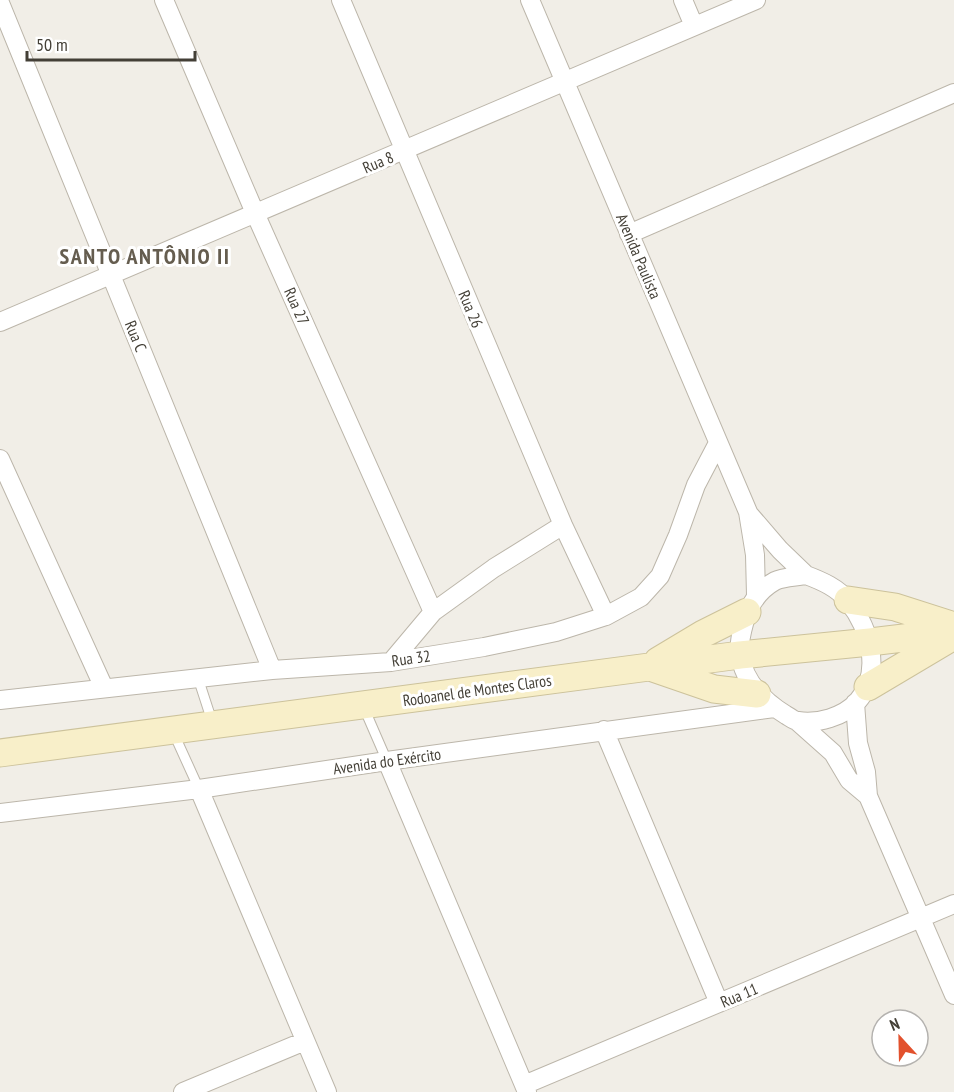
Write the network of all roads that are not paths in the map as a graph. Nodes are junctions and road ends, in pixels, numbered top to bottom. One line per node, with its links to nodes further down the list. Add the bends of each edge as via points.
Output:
1 (164, 0): 11 (street, Rua 27)
2 (341, 0): 10 (street, Rua 26)
3 (530, 0): 8 (street, Avenida Paulista)
4 (683, 0): 7 (street)
5 (756, 0): 7 (street, Rua 8)
6 (0, 3): 13 (street, Rua C)
7 (694, 26): 8 (street, Rua 8)
8 (564, 81): 10 (street, Rua 8); 12 (street, Avenida Paulista)
9 (954, 93): 12 (street)
10 (404, 151): 11 (street, Rua 8); 18 (street, Rua 26)
11 (255, 213): 13 (street, Rua 8); 22 (street, Rua 27)
12 (629, 234): 15 (street, Avenida Paulista)
13 (111, 275): 14 (street, Rua 8); 31 (street, Rua C)
14 (0, 322)
15 (718, 443): 17 (street, Avenida Paulista); 23 (street, Rua 32, via 696,485 660,576 641,597)
16 (0, 459): 33 (street)
17 (748, 512): 19 (street, Avenida Paulista); 21 (street, Avenida Paulista, via 755,555)
18 (563, 525): 22 (street); 23 (street, Rua 26)
19 (806, 575): 20 (street, Avenida Paulista, via 826,583); 21 (street, via 777,580)
20 (848, 600): 24 (main road, via 895,607); 27 (street)
21 (752, 604): 28 (street, Avenida Paulista, via 741,633); 30 (main road)
22 (433, 612): 29 (street)
23 (606, 616): 29 (street, Rua 32, via 546,634)
24 (954, 626)
25 (954, 632): 27 (main road, Rodoanel de Montes Claros)
26 (954, 636): 34 (main road)
27 (870, 642): 28 (main road, Rodoanel de Montes Claros); 34 (street, via 872,667)
28 (740, 655): 30 (main road, Rodoanel de Montes Claros); 36 (street, via 746,674)
29 (391, 662): 31 (street, Rua 32)
30 (649, 667): 36 (main road); 37 (main road, Rodoanel de Montes Claros)
31 (272, 670): 32 (street, Rua 32)
32 (198, 678): 33 (street, Rua 32); 39 (lane)
33 (104, 688): 35 (street, Rua 32)
34 (862, 695): 38 (street, via 831,719); 45 (street, via 858,743)
35 (0, 700)
36 (766, 701): 38 (street); 41 (street, Avenida do Exército)
37 (363, 705): 39 (main road, Rodoanel de Montes Claros); 43 (lane)
38 (797, 721): 45 (street, via 833,753 849,780)
39 (213, 725): 40 (main road, Rodoanel de Montes Claros)
40 (172, 730): 42 (main road, Rodoanel de Montes Claros); 44 (lane)
41 (604, 730): 43 (street, Avenida do Exército); 50 (street)
42 (0, 753)
43 (387, 761): 44 (street, Avenida do Exército); 52 (street)
44 (199, 789): 46 (street, Avenida do Exército); 51 (street)
45 (868, 796): 48 (street)
46 (0, 813)
47 (954, 904): 48 (street, Rua 11)
48 (921, 917): 49 (street); 50 (street, Rua 11)
49 (954, 995)
50 (719, 1003): 52 (street, Rua 11)
51 (305, 1041): 53 (street); 54 (street)
52 (526, 1089)
53 (183, 1092)
54 (327, 1092)

